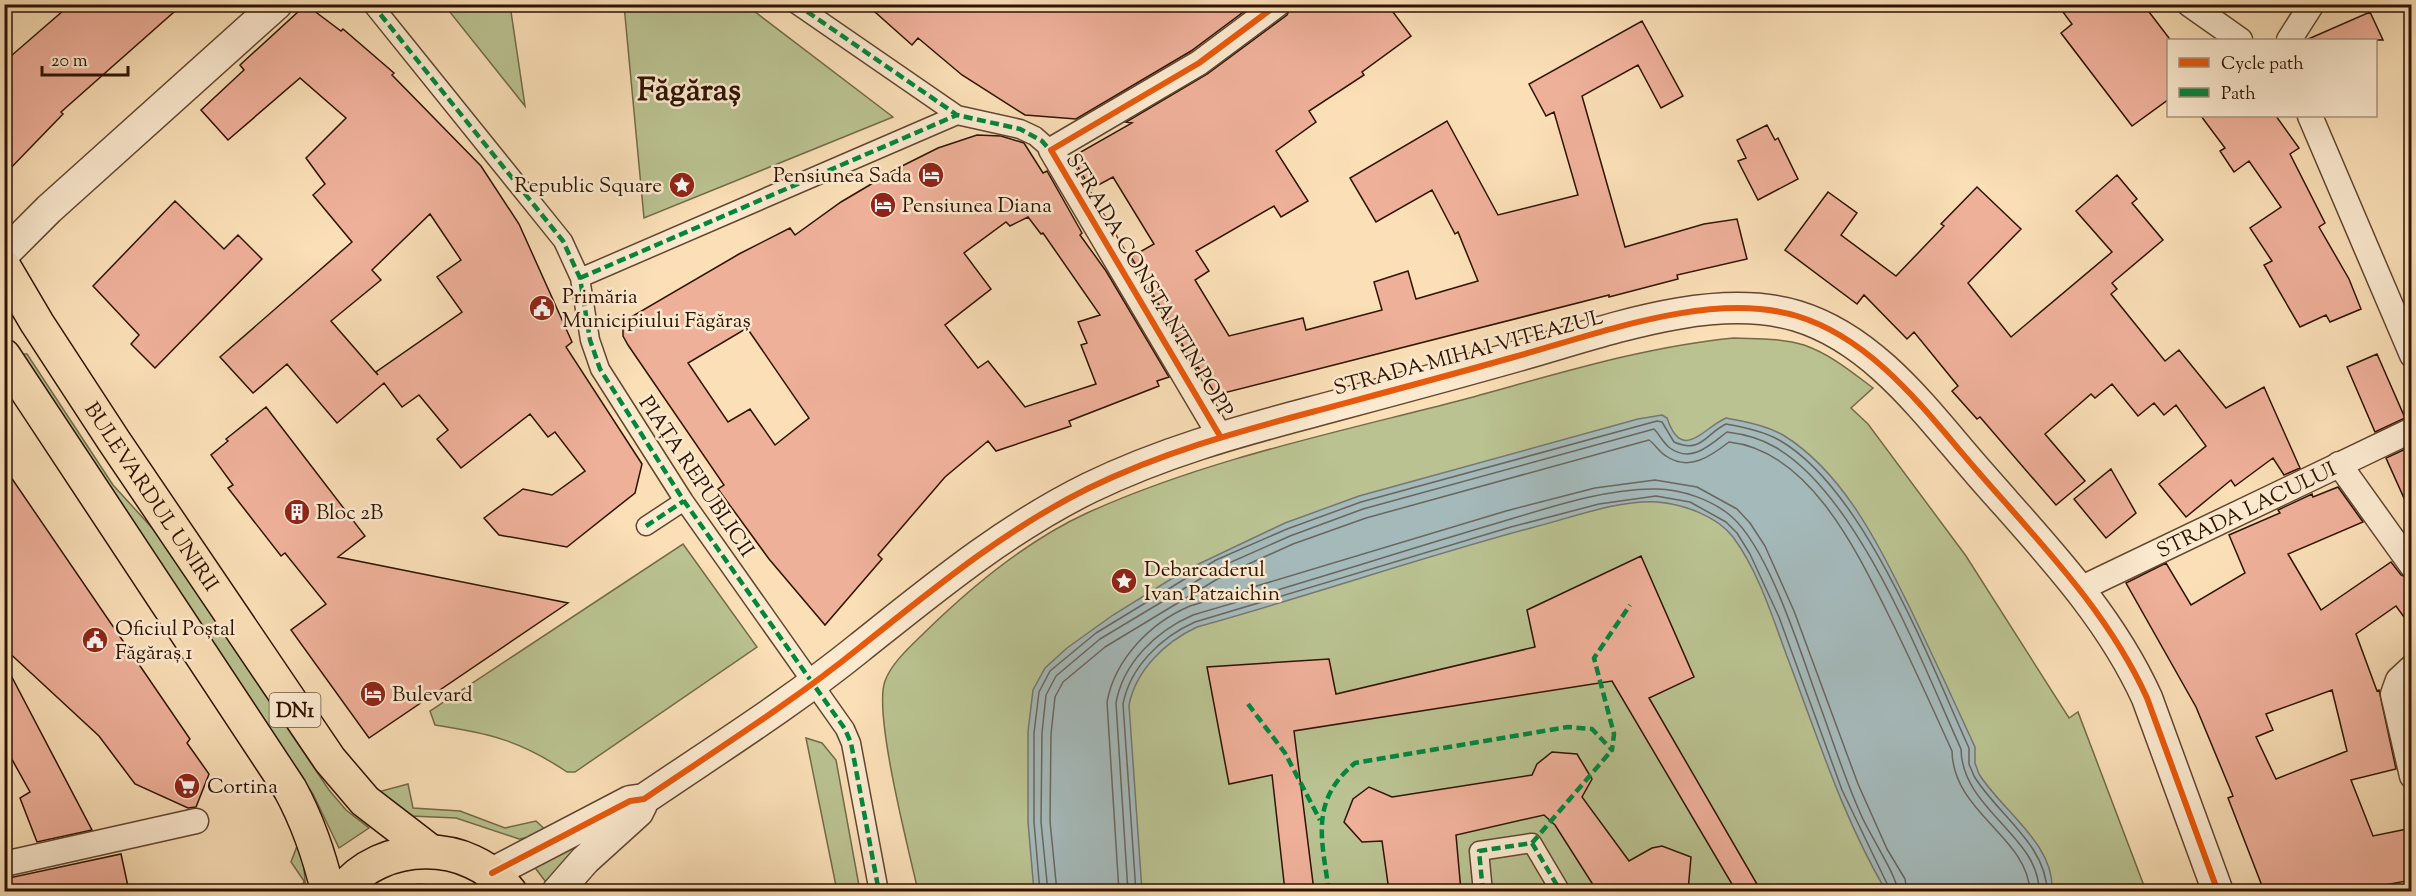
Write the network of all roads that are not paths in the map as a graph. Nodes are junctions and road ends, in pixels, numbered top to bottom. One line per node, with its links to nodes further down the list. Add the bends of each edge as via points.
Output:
1 (277, 4): 12 (street, via 56,202)
2 (372, 4): 14 (street, PIAȚA REPUBLICII, via 547,219 569,252)
3 (796, 4): 9 (street)
4 (1278, 4): 11 (street, via 1199,63)
5 (2190, 4): 7 (street)
6 (2313, 4): 8 (street)
7 (2239, 39)
8 (2290, 39)
9 (957, 115): 11 (street, via 1020,129); 14 (street)
10 (2310, 117): 15 (street)
11 (1051, 150): 18 (street, STRADA CONSTANTIN POPP)
12 (4, 254)
13 (4, 267): 29 (main road, BULEVARDUL UNIRII / DN1, via 114,441 330,760 365,801)
14 (580, 278): 20 (street, PIAȚA REPUBLICII, via 593,354)
15 (2412, 355)
16 (4, 356): 32 (main road, DN1, via 290,789 309,827)
17 (2412, 430): 19 (street, STRADA LACULUI)
18 (1221, 436): 23 (street, STRADA MIHAI VITEAZUL, via 1688,312 1730,307 1795,315 1835,331 1901,385); 25 (street, STRADA MIHAI VITEAZUL, via 1131,468 1053,507 953,571)
19 (2339, 464): 22 (street); 23 (street, STRADA LACULUI)
20 (684, 501): 21 (street); 25 (street, PIAȚA REPUBLICII)
21 (646, 526)
22 (2412, 566)
23 (2080, 589): 38 (street, STRADA MIHAI VITEAZUL, via 2121,646 2147,698)
24 (2412, 667): 26 (street, via 2398,680 2393,694)
25 (813, 683): 27 (street, STRADA MIHAI VITEAZUL); 35 (street, PIAȚA REPUBLICII, via 851,744)
26 (2412, 776)
27 (644, 799): 31 (street, via 630,801); 34 (street, via 638,812)
28 (196, 821): 30 (street)
29 (429, 851): 31 (main road, BULEVARDUL UNIRII / DN1, via 473,862); 33 (main road, BULEVARDUL UNIRII / DN1, via 385,859 363,871)
30 (4, 864)
31 (501, 882)
32 (328, 891)
33 (341, 891)
34 (557, 891)
35 (879, 891)
36 (1484, 891): 37 (street, via 1479,851 1532,843)
37 (1561, 891)
38 (2218, 891)

